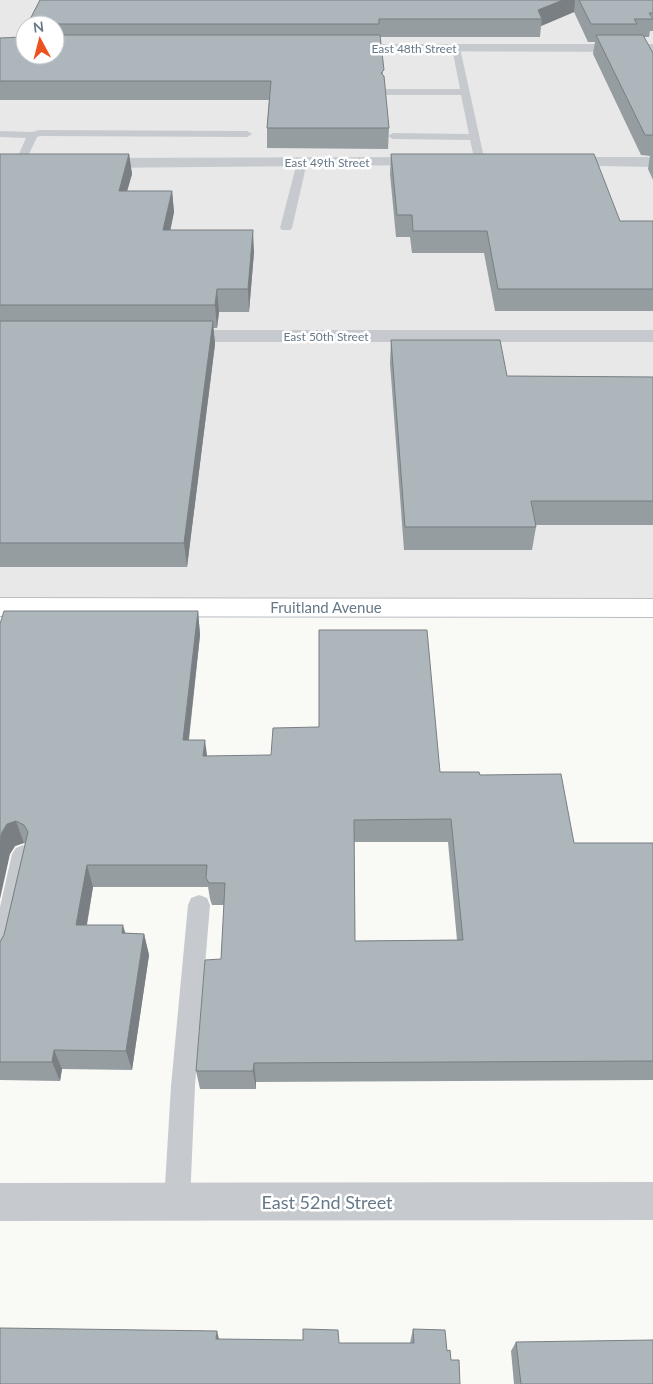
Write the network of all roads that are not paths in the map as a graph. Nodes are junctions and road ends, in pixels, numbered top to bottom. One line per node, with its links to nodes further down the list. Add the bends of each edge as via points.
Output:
1 (329, 48): 2 (street, East 48th Street)
2 (456, 48): 3 (street, East 48th Street); 5 (lane)
3 (653, 48)
4 (387, 92): 5 (lane)
5 (465, 92): 10 (lane)
6 (0, 134): 8 (lane)
7 (247, 134): 8 (lane)
8 (33, 135): 19 (lane)
9 (393, 136): 10 (lane)
10 (475, 137): 15 (lane)
11 (78, 162): 12 (street, East 49th Street)
12 (302, 162): 13 (street, East 49th Street); 21 (lane)
13 (440, 162)
14 (460, 162): 15 (street)
15 (480, 162): 16 (street)
16 (499, 162)
17 (547, 162): 18 (street)
18 (653, 162)
19 (13, 163): 20 (street)
20 (40, 163)
21 (286, 228)
22 (158, 336): 23 (street, East 50th Street)
23 (653, 336)
24 (0, 607): 25 (street, Fruitland Avenue)
25 (653, 609)
26 (23, 854): 28 (lane)
27 (199, 905): 31 (lane, via 183,1086)
28 (0, 955)
29 (653, 1201): 31 (street, East 52nd Street)
30 (0, 1202): 31 (street, East 52nd Street)
31 (177, 1202)

